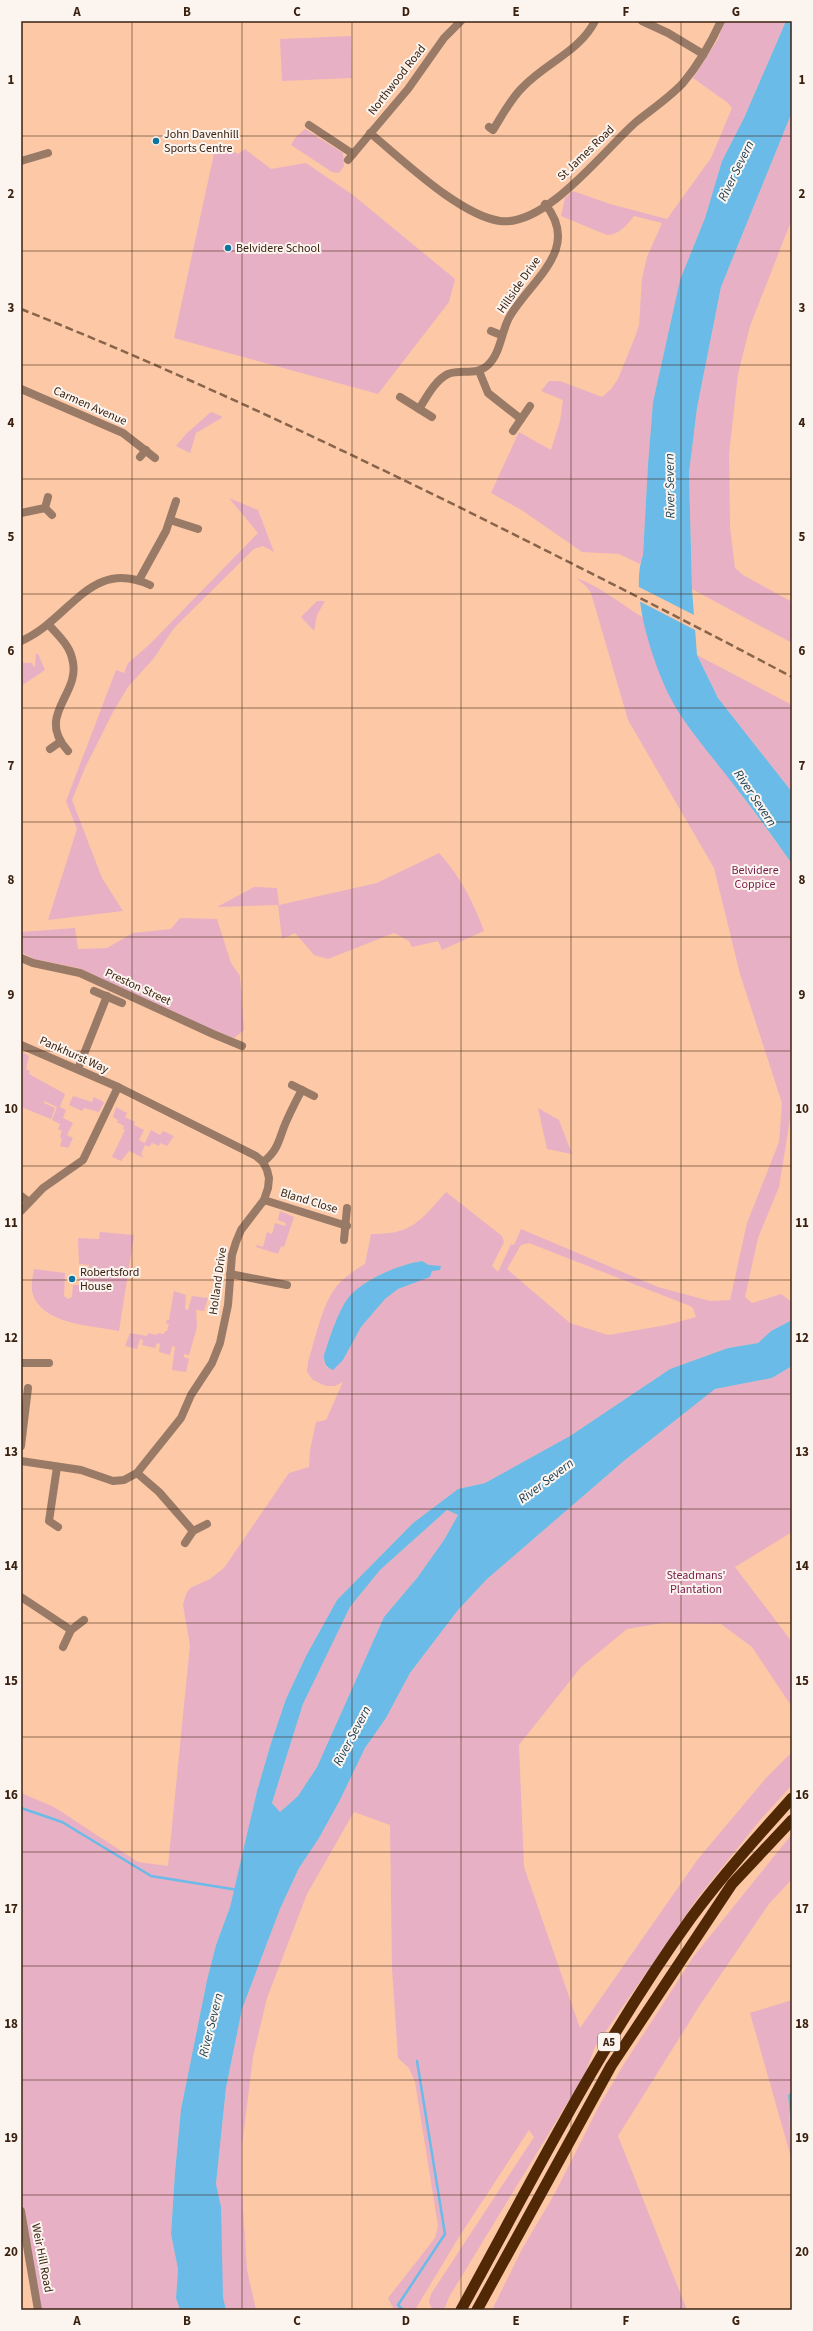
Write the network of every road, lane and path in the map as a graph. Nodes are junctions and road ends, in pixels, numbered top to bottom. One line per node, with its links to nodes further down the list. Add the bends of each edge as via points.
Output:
1 (461, 21): 8 (street, Northwood Road, via 444,38 408,89)
2 (595, 21): 7 (street, via 591,30 569,52 522,87)
3 (642, 21): 5 (street)
4 (721, 21): 5 (street, St James Road)
5 (703, 54): 11 (street, St James Road, via 671,95 637,122 580,178)
6 (309, 125): 8 (street, Northwood Road, via 319,126 350,157)
7 (493, 130)
8 (370, 133): 11 (street, St James Road, via 433,185 488,218 515,220 527,216)
9 (48, 153): 10 (street)
10 (21, 161)
11 (545, 204): 13 (street, Hillside Drive, via 554,215 559,230 553,255 545,273 509,317)
12 (491, 331): 13 (street)
13 (501, 335): 14 (street, Hillside Drive, via 496,356)
14 (479, 371): 18 (street, via 458,372 442,378); 20 (street, via 488,393)
15 (21, 389): 22 (street, Carmen Avenue, via 123,433)
16 (400, 397): 18 (street)
17 (530, 406): 20 (street)
18 (419, 409): 19 (street)
19 (432, 417)
20 (521, 419): 21 (street)
21 (513, 431)
22 (146, 450): 23 (street); 24 (street, Carmen Avenue)
23 (140, 458)
24 (155, 458)
25 (48, 497): 27 (street)
26 (176, 501): 30 (street)
27 (45, 508): 28 (street); 29 (street)
28 (21, 513)
29 (52, 515)
30 (170, 520): 31 (street); 32 (street, via 159,546)
31 (198, 529)
32 (139, 580): 33 (street); 34 (street, via 119,578 99,582)
33 (150, 585)
34 (49, 625): 35 (street); 36 (street, via 63,641 73,659 71,679 55,720)
35 (21, 641)
36 (60, 742): 37 (street); 38 (street)
37 (50, 749)
38 (68, 751)
39 (21, 958): 44 (street, Preston Street, via 80,973)
40 (94, 991): 41 (street)
41 (107, 996): 42 (street); 45 (street)
42 (122, 1002)
43 (21, 1045): 45 (street, Pankhurst Way)
44 (242, 1046)
45 (78, 1068): 47 (street, Pankhurst Way)
46 (292, 1085): 48 (street)
47 (118, 1088): 50 (street, via 256,1156); 53 (street, via 83,1160 52,1181)
48 (302, 1090): 49 (street); 50 (street, via 279,1144)
49 (314, 1096)
50 (263, 1162): 52 (street, Holland Drive, via 269,1178)
51 (21, 1196): 53 (street)
52 (264, 1200): 56 (street, Bland Close); 58 (street, Holland Drive, via 241,1230 232,1255)
53 (29, 1202): 55 (street)
54 (348, 1208): 56 (street, Bland Close)
55 (21, 1212)
56 (347, 1226): 57 (street, Bland Close)
57 (344, 1240)
58 (230, 1274): 59 (street); 66 (street, Holland Drive, via 223,1331 212,1363 191,1395 181,1418)
59 (287, 1285)
60 (21, 1363): 61 (street)
61 (49, 1363)
62 (28, 1388): 63 (street)
63 (21, 1446)
64 (21, 1461): 65 (street, Holland Drive)
65 (56, 1467): 66 (street, Holland Drive, via 81,1470 113,1481 124,1480); 68 (street, via 49,1521)
66 (137, 1473): 69 (street, via 159,1492)
67 (207, 1524): 69 (street)
68 (58, 1527)
69 (193, 1531): 70 (street)
70 (185, 1543)
71 (21, 1597): 73 (street)
72 (84, 1620): 73 (street)
73 (71, 1630): 74 (street)
74 (63, 1647)
75 (792, 1798): 79 (highway, A5, via 723,1876 652,1975 605,2048)
76 (792, 1820): 80 (highway, A5, via 732,1884 611,2066)
77 (21, 2211): 78 (street, Weir Hill Road)
78 (38, 2310)
79 (461, 2310)
80 (477, 2310)

